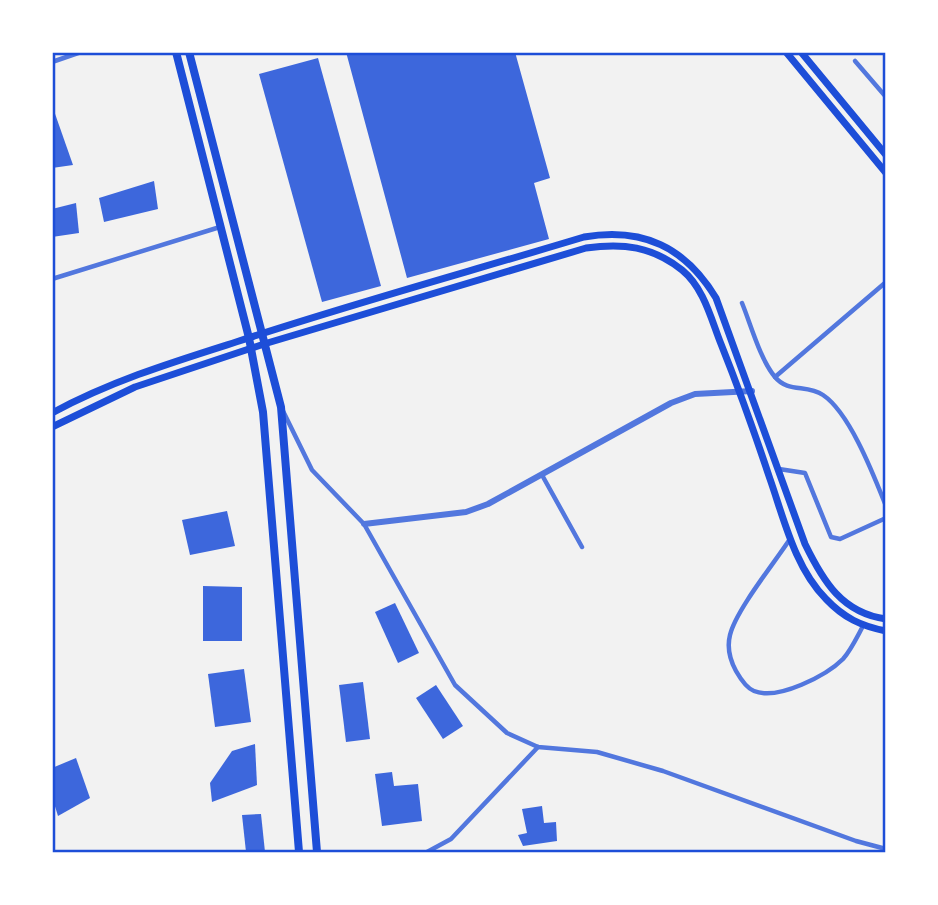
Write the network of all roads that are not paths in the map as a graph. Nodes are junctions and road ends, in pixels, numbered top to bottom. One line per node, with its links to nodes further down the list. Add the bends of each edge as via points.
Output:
1 (81, 52): 6 (street)
2 (176, 52): 12 (main road)
3 (189, 52): 16 (main road)
4 (786, 52): 11 (main road)
5 (801, 52): 10 (main road)
6 (74, 53): 8 (street)
7 (855, 61): 9 (street)
8 (52, 62)
9 (886, 97)
10 (886, 155)
11 (886, 173)
12 (220, 228): 13 (street); 17 (main road)
13 (52, 279)
14 (886, 282): 20 (street)
15 (742, 303): 20 (street)
16 (261, 333): 17 (main road); 18 (main road); 22 (main road, via 584,237 639,236 658,243 704,277)
17 (248, 338): 19 (main road); 24 (main road, via 130,376)
18 (264, 344): 19 (main road); 21 (main road, via 586,248 629,246 665,259 695,284); 23 (main road)
19 (251, 348): 25 (main road, via 135,387); 40 (main road, via 263,412)
20 (775, 377): 28 (street, via 786,387 822,394 838,407)
21 (740, 391): 22 (street); 27 (street, via 695,394 671,403); 31 (main road)
22 (752, 391): 26 (main road)
23 (281, 407): 30 (street, via 312,470); 41 (main road)
24 (52, 413)
25 (52, 427)
26 (779, 469): 29 (street, via 805,473 831,537 840,539); 33 (main road, via 816,568 848,606 865,616)
27 (542, 475): 30 (street, via 466,512); 32 (street)
28 (886, 506)
29 (886, 518)
30 (364, 524): 36 (street, via 455,685 507,733)
31 (791, 538): 34 (main road, via 824,598); 34 (street, via 730,635 728,650 742,681 754,691 766,693 800,685 832,669)
32 (582, 547)
33 (886, 619)
34 (863, 626): 35 (main road)
35 (886, 631)
36 (538, 747): 38 (street, via 597,752 663,771); 42 (street, via 451,839)
37 (886, 842): 38 (street)
38 (879, 847): 39 (street)
39 (886, 849)
40 (299, 852)
41 (317, 852)
42 (427, 852)

